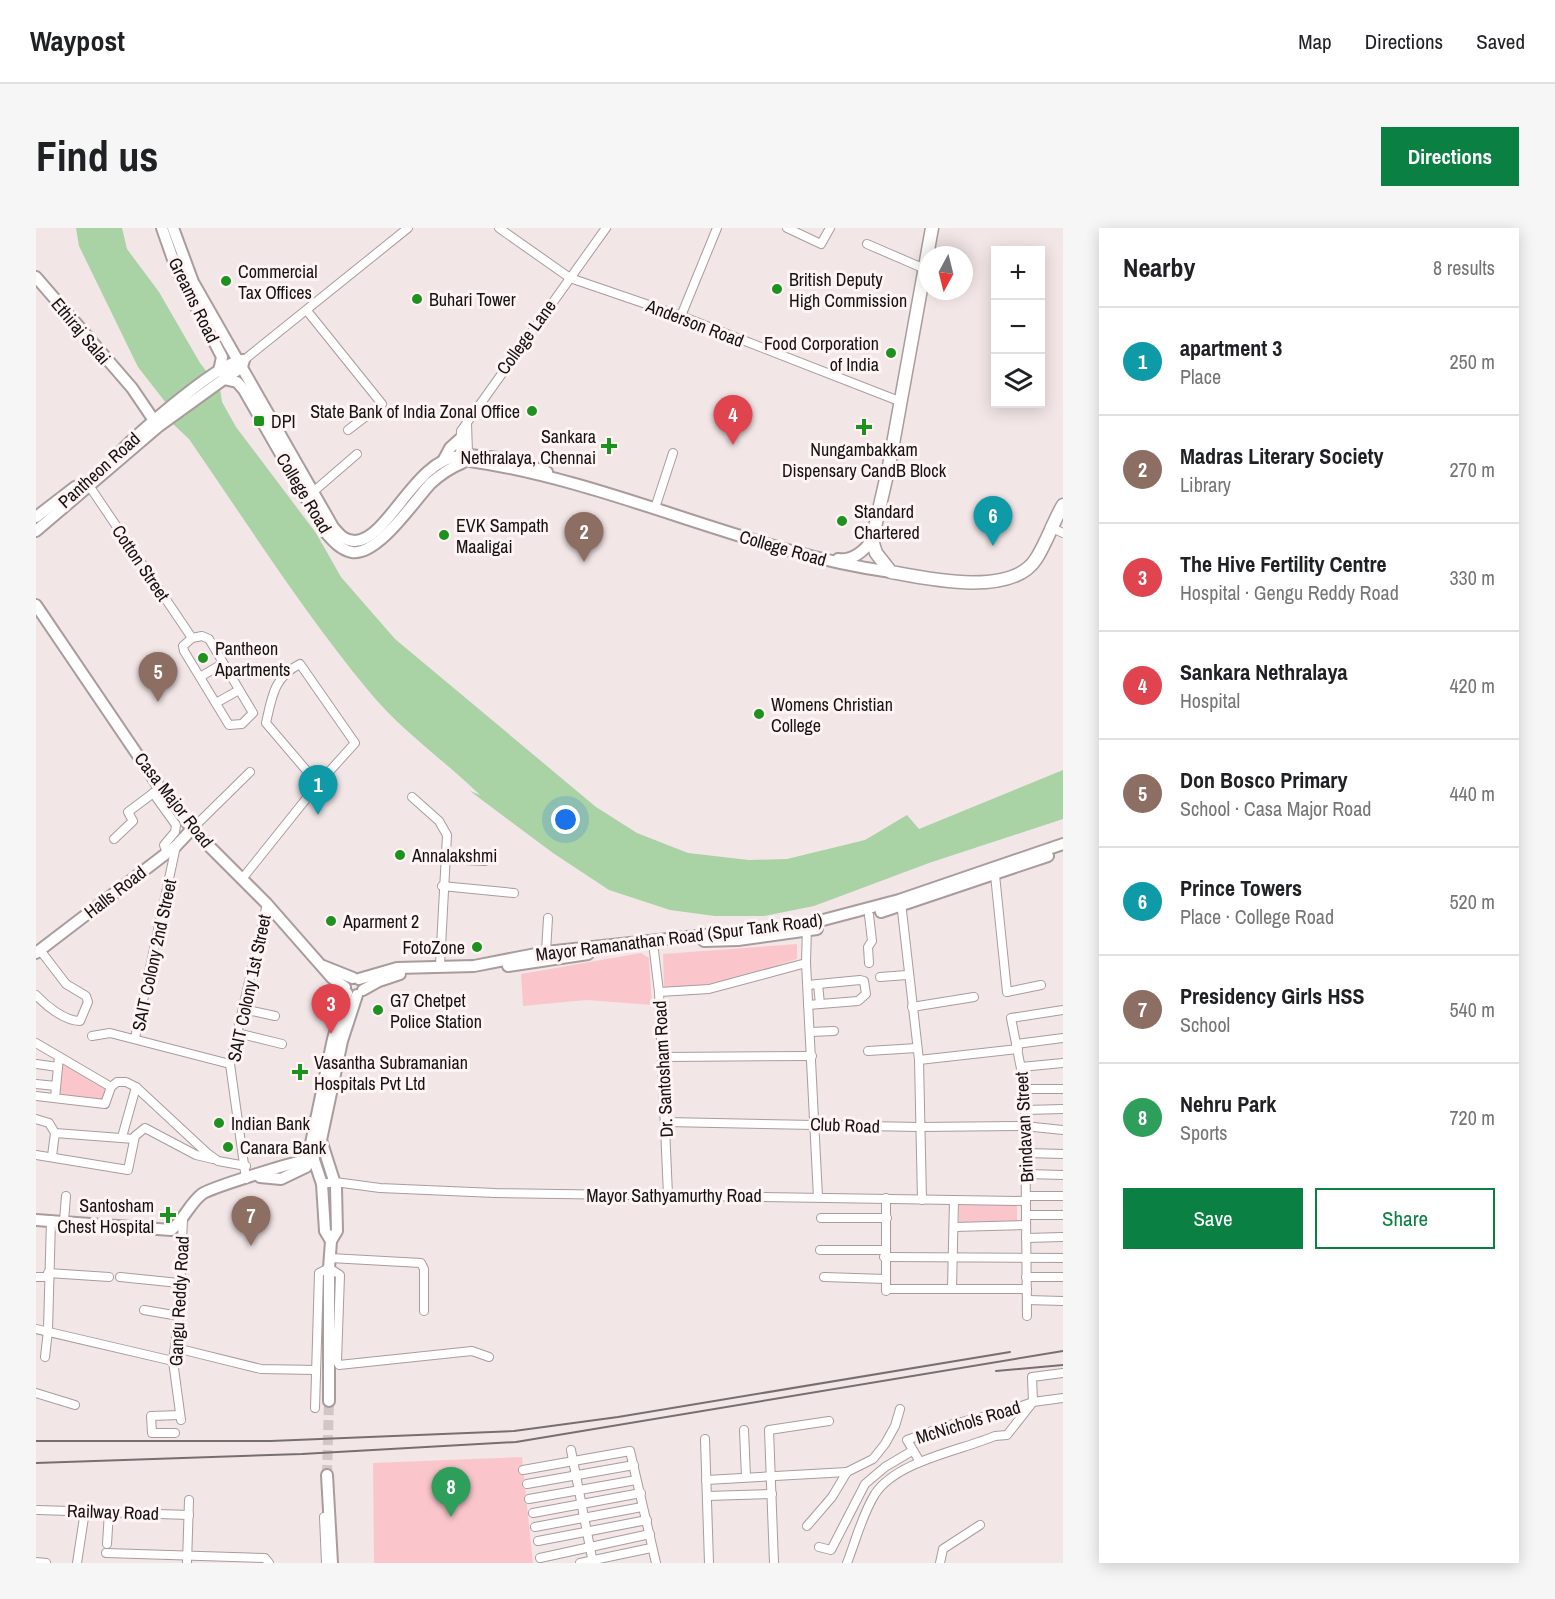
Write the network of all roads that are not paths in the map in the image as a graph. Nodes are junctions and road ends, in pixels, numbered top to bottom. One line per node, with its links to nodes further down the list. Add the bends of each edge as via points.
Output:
1 (162, 228): 19 (main road, Greams Road, via 176,268 222,357)
2 (173, 228): 18 (main road, Greams Road, via 193,282)
3 (408, 228): 16 (street)
4 (499, 228): 14 (street, Anderson Road)
5 (606, 228): 14 (street, College Lane)
6 (717, 228): 17 (street)
7 (787, 228): 8 (street, via 821,244)
8 (830, 228)
9 (932, 228): 11 (main road)
10 (867, 244): 12 (street)
11 (929, 246)
12 (919, 266)
13 (36, 277): 21 (main road, Ethiraj Salai)
14 (570, 278): 17 (street, Anderson Road); 22 (street, College Lane)
15 (919, 299): 20 (main road)
16 (308, 312): 18 (street); 23 (street, via 382,404)
17 (681, 316): 20 (street, Anderson Road)
18 (241, 362): 19 (main road); 30 (main road, College Road)
19 (218, 378): 21 (main road); 27 (main road, College Road, via 237,382 244,390 326,533 339,546 353,552 380,542 431,483)
20 (899, 401): 39 (main road)
21 (156, 418): 29 (main road); 29 (main road, Pantheon Road, via 144,421 141,431)
22 (467, 423): 24 (street, College Lane); 27 (street)
23 (348, 430)
24 (460, 439): 27 (street); 28 (main road)
25 (673, 453): 31 (street)
26 (357, 454): 30 (street)
27 (465, 457): 28 (main road, College Road); 31 (main road, College Road, via 508,459); 40 (main road, College Road, via 584,488 830,562)
28 (443, 461): 30 (main road, College Road, via 422,477 363,540 343,538)
29 (85, 489): 33 (main road, via 75,487); 34 (main road, Pantheon Road); 36 (main road); 38 (main road, via 87,495); 42 (street, Cotton Street)
30 (313, 492)
31 (656, 505): 39 (main road, College Road, via 832,558 847,560)
32 (1063, 505): 35 (main road, College Road)
33 (36, 517)
34 (36, 525)
35 (1050, 527): 37 (street); 40 (main road, College Road, via 1035,561 1000,582 937,581)
36 (36, 531)
37 (1063, 534)
38 (36, 536)
39 (872, 540): 40 (main road, via 876,553)
40 (891, 572)
41 (36, 605): 49 (main road, Casa Major Road)
42 (192, 638): 43 (street, Cotton Street, via 208,638); 44 (street, Cotton Street, via 183,649)
43 (222, 664): 44 (street); 45 (street, Cotton Street)
44 (200, 677): 46 (street, Cotton Street)
45 (239, 690): 46 (street); 46 (street, Cotton Street, via 253,713 242,723 231,727)
46 (216, 704)
47 (250, 772): 52 (street)
48 (318, 784): 48 (street, via 266,723 284,672 300,664 355,743); 60 (street)
49 (156, 790): 51 (main road, Casa Major Road); 53 (street, via 128,812 134,821); 55 (street, SAIT Colony 2nd Street, via 176,825 176,832 164,845)
50 (412, 797): 57 (street, via 447,835)
51 (183, 818): 52 (main road, Casa Major Road); 55 (main road, via 183,835)
52 (195, 832): 55 (main road, Halls Road); 60 (main road, Casa Major Road)
53 (114, 839)
54 (1063, 844): 63 (main road, Mayor Ramanathan Road (Spur Tank Road))
55 (174, 847): 69 (main road, Halls Road); 95 (street, SAIT Colony 2nd Street)
56 (1063, 851): 59 (main road, Mayor Ramanathan Road (Spur Tank Road))
57 (444, 859): 58 (street); 61 (street)
58 (485, 861)
59 (995, 874): 63 (main road, Mayor Ramanathan Road (Spur Tank Road)); 80 (street, via 1007,992)
60 (242, 879): 64 (main road, Casa Major Road)
61 (442, 886): 62 (street); 74 (street)
62 (514, 893)
63 (901, 903): 65 (main road, Mayor Ramanathan Road (Spur Tank Road)); 67 (main road, Mayor Ramanathan Road (Spur Tank Road)); 75 (street)
64 (267, 904): 73 (main road, Casa Major Road); 88 (street, SAIT Colony 1st Street)
65 (869, 915): 67 (main road, Mayor Ramanathan Road (Spur Tank Road)); 72 (street)
66 (548, 918): 70 (street)
67 (807, 928): 68 (main road, Mayor Ramanathan Road (Spur Tank Road), via 738,940); 70 (main road, Mayor Ramanathan Road (Spur Tank Road)); 71 (street)
68 (653, 943): 81 (main road, Mayor Ramanathan Road (Spur Tank Road), via 476,971 401,974); 82 (street, Dr. Santosham Road)
69 (38, 951): 83 (street, via 66,984 86,996 88,1002 77,1022)
70 (546, 952): 74 (main road, Mayor Ramanathan Road (Spur Tank Road), via 474,966)
71 (806, 963): 79 (street); 82 (street, via 709,989)
72 (869, 963)
73 (322, 966): 77 (main road); 81 (main road, Casa Major Road)
74 (440, 966): 77 (main road, Mayor Ramanathan Road (Spur Tank Road), via 397,968)
75 (907, 975): 76 (street); 87 (street)
76 (880, 977)
77 (356, 978): 81 (main road); 81 (main road, via 348,980)
78 (818, 984): 79 (street); 85 (street); 85 (street, via 856,980 865,984 866,994 858,1001)
79 (808, 985): 86 (street)
80 (1041, 985)
81 (353, 992): 130 (main road, via 321,1140); 135 (main road, via 340,1014)
82 (659, 992): 104 (street, Dr. Santosham Road)
83 (36, 995)
84 (974, 997): 87 (street)
85 (820, 1004): 86 (street)
86 (808, 1005): 92 (street)
87 (912, 1007): 100 (street)
88 (243, 1009): 90 (street); 93 (street, SAIT Colony 1st Street)
89 (1063, 1010): 99 (street, Brindavan Street, via 1011,1018)
90 (275, 1016)
91 (834, 1031): 92 (street)
92 (810, 1032): 102 (street)
93 (237, 1033): 98 (street); 108 (street, SAIT Colony 1st Street)
94 (92, 1036): 95 (street, via 110,1033)
95 (135, 1038): 108 (street, SAIT Colony 2nd Street)
96 (1063, 1038): 99 (street)
97 (36, 1043): 103 (street)
98 (282, 1044)
99 (1017, 1046): 105 (street); 110 (street, Brindavan Street)
100 (917, 1048): 101 (street); 105 (street)
101 (868, 1051)
102 (812, 1056): 104 (street); 123 (street)
103 (59, 1057): 109 (street); 114 (street)
104 (663, 1057): 122 (street, Dr. Santosham Road)
105 (919, 1060): 125 (street)
106 (1063, 1063): 110 (street)
107 (36, 1064): 109 (street)
108 (230, 1064): 137 (street, SAIT Colony 1st Street)
109 (58, 1067): 112 (street)
110 (1021, 1067): 115 (street, Brindavan Street)
111 (36, 1084): 112 (street)
112 (56, 1086): 118 (street)
113 (136, 1087): 114 (street, via 117,1082); 128 (street); 136 (street)
114 (111, 1088): 118 (street, via 105,1104)
115 (1025, 1089): 116 (street); 120 (street, Brindavan Street)
116 (1063, 1089)
117 (36, 1096): 118 (street)
118 (55, 1098)
119 (1063, 1109): 120 (street)
120 (1025, 1110): 124 (street, Brindavan Street)
121 (36, 1119): 127 (street, via 49,1123)
122 (666, 1122): 123 (street, Club Road); 143 (street, Dr. Santosham Road)
123 (816, 1124): 125 (street, Club Road); 146 (street)
124 (1024, 1126): 125 (street, Club Road); 126 (street, Club Road); 131 (street, Brindavan Street)
125 (919, 1127): 149 (street)
126 (1063, 1130)
127 (55, 1133): 128 (street); 134 (street)
128 (122, 1137): 129 (street)
129 (134, 1139): 134 (street, via 128,1170); 136 (street, via 145,1128 196,1155)
130 (323, 1150): 135 (main road); 141 (main road)
131 (1026, 1153): 132 (street); 138 (street, Brindavan Street)
132 (1063, 1154)
133 (36, 1155): 134 (street)
134 (52, 1156)
135 (310, 1159): 140 (main road, via 306,1167 281,1179); 142 (main road)
136 (218, 1161): 137 (street)
137 (246, 1166): 140 (street, SAIT Colony 1st Street)
138 (1027, 1174): 139 (street); 148 (street, Brindavan Street)
139 (1063, 1175)
140 (250, 1177): 153 (main road, via 202,1194)
141 (335, 1182): 142 (street, Mayor Sathyamurthy Road); 143 (street, Mayor Sathyamurthy Road, via 495,1193); 163 (main road, via 337,1231)
142 (322, 1184): 163 (main road, via 325,1231)
143 (668, 1195): 146 (street, Mayor Sathyamurthy Road)
144 (66, 1196): 158 (street)
145 (1063, 1196): 148 (street, Mayor Sathyamurthy Road)
146 (818, 1197): 147 (street, Mayor Sathyamurthy Road)
147 (886, 1198): 149 (street, Mayor Sathyamurthy Road); 155 (street)
148 (1027, 1198): 150 (street, Mayor Sathyamurthy Road); 151 (street, Brindavan Street)
149 (922, 1200): 150 (street, Mayor Sathyamurthy Road)
150 (954, 1200): 160 (street)
151 (1026, 1215): 152 (street); 159 (street, Brindavan Street)
152 (1063, 1215)
153 (183, 1218): 158 (main road, via 166,1231); 178 (street, Gangu Reddy Road)
154 (821, 1218): 155 (street)
155 (887, 1218): 165 (street)
156 (36, 1220): 157 (main road)
157 (51, 1220): 158 (main road); 170 (street)
158 (64, 1221)
159 (1026, 1225): 160 (street); 162 (street, Brindavan Street)
160 (954, 1227): 166 (street)
161 (1063, 1237): 162 (street)
162 (1026, 1238): 168 (street, Brindavan Street)
163 (332, 1242): 169 (main road)
164 (820, 1250): 165 (street)
165 (885, 1253): 166 (street); 177 (street)
166 (954, 1257): 168 (street); 179 (street)
167 (1063, 1258): 168 (street)
168 (1026, 1259): 175 (street, Brindavan Street)
169 (329, 1263): 184 (street, via 421,1263); 191 (street, via 340,1275 339,1365 472,1351); 193 (street, via 319,1273); 197 (main road)
170 (48, 1275): 171 (street); 172 (street); 188 (street)
171 (36, 1277)
172 (109, 1277)
173 (120, 1277): 178 (street)
174 (824, 1277): 177 (street)
175 (1026, 1277): 176 (street); 180 (street, Brindavan Street)
176 (1063, 1277)
177 (886, 1280): 179 (street, via 886,1291)
178 (179, 1282): 185 (street, Gangu Reddy Road)
179 (952, 1289): 180 (street)
180 (1027, 1289): 181 (street, Brindavan Street)
181 (1027, 1300): 182 (street); 186 (street, Brindavan Street)
182 (1063, 1301)
183 (144, 1310): 185 (street)
184 (424, 1311)
185 (178, 1316): 189 (street, Gangu Reddy Road)
186 (1027, 1316)
187 (36, 1329): 188 (street)
188 (48, 1330): 190 (street); 192 (street)
189 (176, 1348): 192 (street, Gangu Reddy Road); 193 (street, via 261,1369)
190 (45, 1357)
191 (489, 1357)
192 (173, 1360): 204 (street, Gangu Reddy Road, via 180,1417 151,1416 152,1433)
193 (316, 1370): 200 (street)
194 (1063, 1373): 198 (street, McNichols Road, via 1032,1377)
195 (36, 1393): 199 (street)
196 (1063, 1398): 198 (street)
197 (329, 1401)
198 (1033, 1402): 207 (street, McNichols Road, via 907,1440); 209 (street, via 1007,1436 995,1436)
199 (75, 1405)
200 (315, 1408)
201 (900, 1409): 212 (street, via 895,1426 873,1459)
202 (829, 1421): 215 (street, via 769,1430)
203 (744, 1430): 216 (street)
204 (175, 1433)
205 (705, 1439): 217 (street)
206 (571, 1450): 208 (street)
207 (912, 1451): 209 (street, McNichols Road); 244 (street, via 865,1484 831,1550)
208 (574, 1462): 210 (street, via 630,1451); 211 (street); 214 (street)
209 (920, 1462): 260 (street, via 879,1489)
210 (634, 1465): 214 (street); 218 (street)
211 (523, 1470)
212 (847, 1472): 215 (street); 237 (street)
213 (327, 1474): 255 (main road)
214 (576, 1476): 219 (street); 220 (street)
215 (771, 1476): 216 (street); 222 (street)
216 (746, 1477): 217 (street)
217 (706, 1479): 223 (street)
218 (636, 1480): 220 (street); 221 (street)
219 (527, 1484)
220 (578, 1489): 224 (street); 226 (street)
221 (641, 1493): 226 (street); 228 (street)
222 (772, 1494): 223 (street); 259 (street)
223 (706, 1496): 258 (street)
224 (529, 1498)
225 (189, 1500): 233 (street)
226 (582, 1504): 232 (street); 234 (street)
227 (324, 1506): 254 (street)
228 (642, 1507): 234 (street); 235 (street)
229 (38, 1510): 230 (street, Railway Road)
230 (85, 1511): 231 (street, Railway Road); 252 (street)
231 (109, 1512): 233 (street, Railway Road); 242 (street)
232 (533, 1513)
233 (189, 1515): 248 (street)
234 (584, 1517): 238 (street); 239 (street)
235 (647, 1520): 239 (street); 240 (street)
236 (980, 1525): 261 (street, via 943,1549)
237 (807, 1526)
238 (535, 1527)
239 (587, 1532): 241 (street); 243 (street)
240 (650, 1534): 243 (street); 245 (street)
241 (538, 1541)
242 (107, 1544)
243 (589, 1546): 247 (street); 250 (street)
244 (819, 1547)
245 (651, 1548): 250 (street); 257 (street)
246 (105, 1553): 248 (street)
247 (540, 1558)
248 (187, 1560): 253 (street, via 265,1558)
249 (36, 1562): 251 (street)
250 (593, 1562): 256 (street)
251 (46, 1563)
252 (77, 1563)
253 (269, 1563)
254 (326, 1563)
255 (332, 1563)
256 (580, 1563)
257 (656, 1563)
258 (709, 1563)
259 (774, 1563)
260 (847, 1563)
261 (940, 1563)

